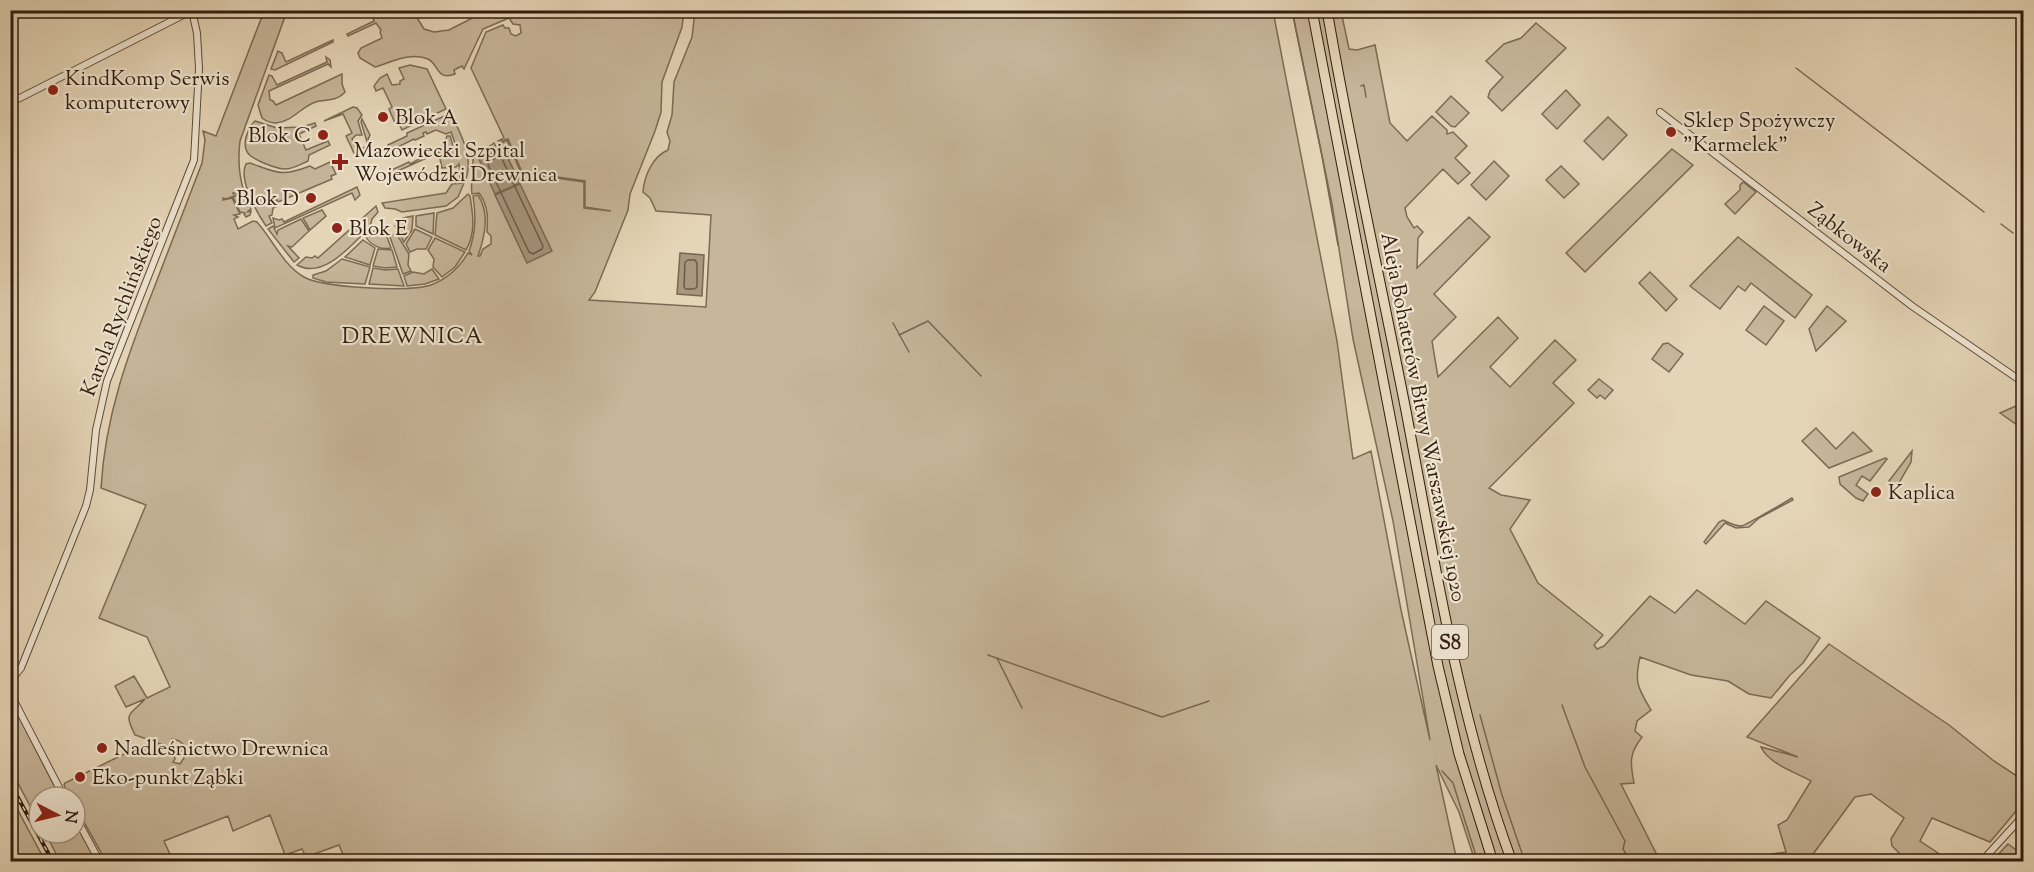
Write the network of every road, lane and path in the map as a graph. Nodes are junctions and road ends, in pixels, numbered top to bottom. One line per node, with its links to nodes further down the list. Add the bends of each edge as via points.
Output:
1 (1312, 10): 13 (highway, Aleja Bohaterów Bitwy Warszawskiej 1920 / S8, via 1438,666 1459,754)
2 (1327, 10): 14 (highway, Aleja Bohaterów Bitwy Warszawskiej 1920 / S8, via 1453,658 1481,769)
3 (193, 11): 4 (street); 7 (street, Karola Rychlińskiego, via 199,54 192,167 107,381 86,506 21,668)
4 (10, 103)
5 (1660, 112): 6 (street, Ząbkowska, via 1912,306)
6 (2024, 383)
7 (10, 681)
8 (10, 693): 9 (street)
9 (58, 785)
10 (2024, 815): 15 (street)
11 (87, 838): 12 (street)
12 (100, 861)
13 (1493, 861)
14 (1512, 861)
15 (1981, 861)

